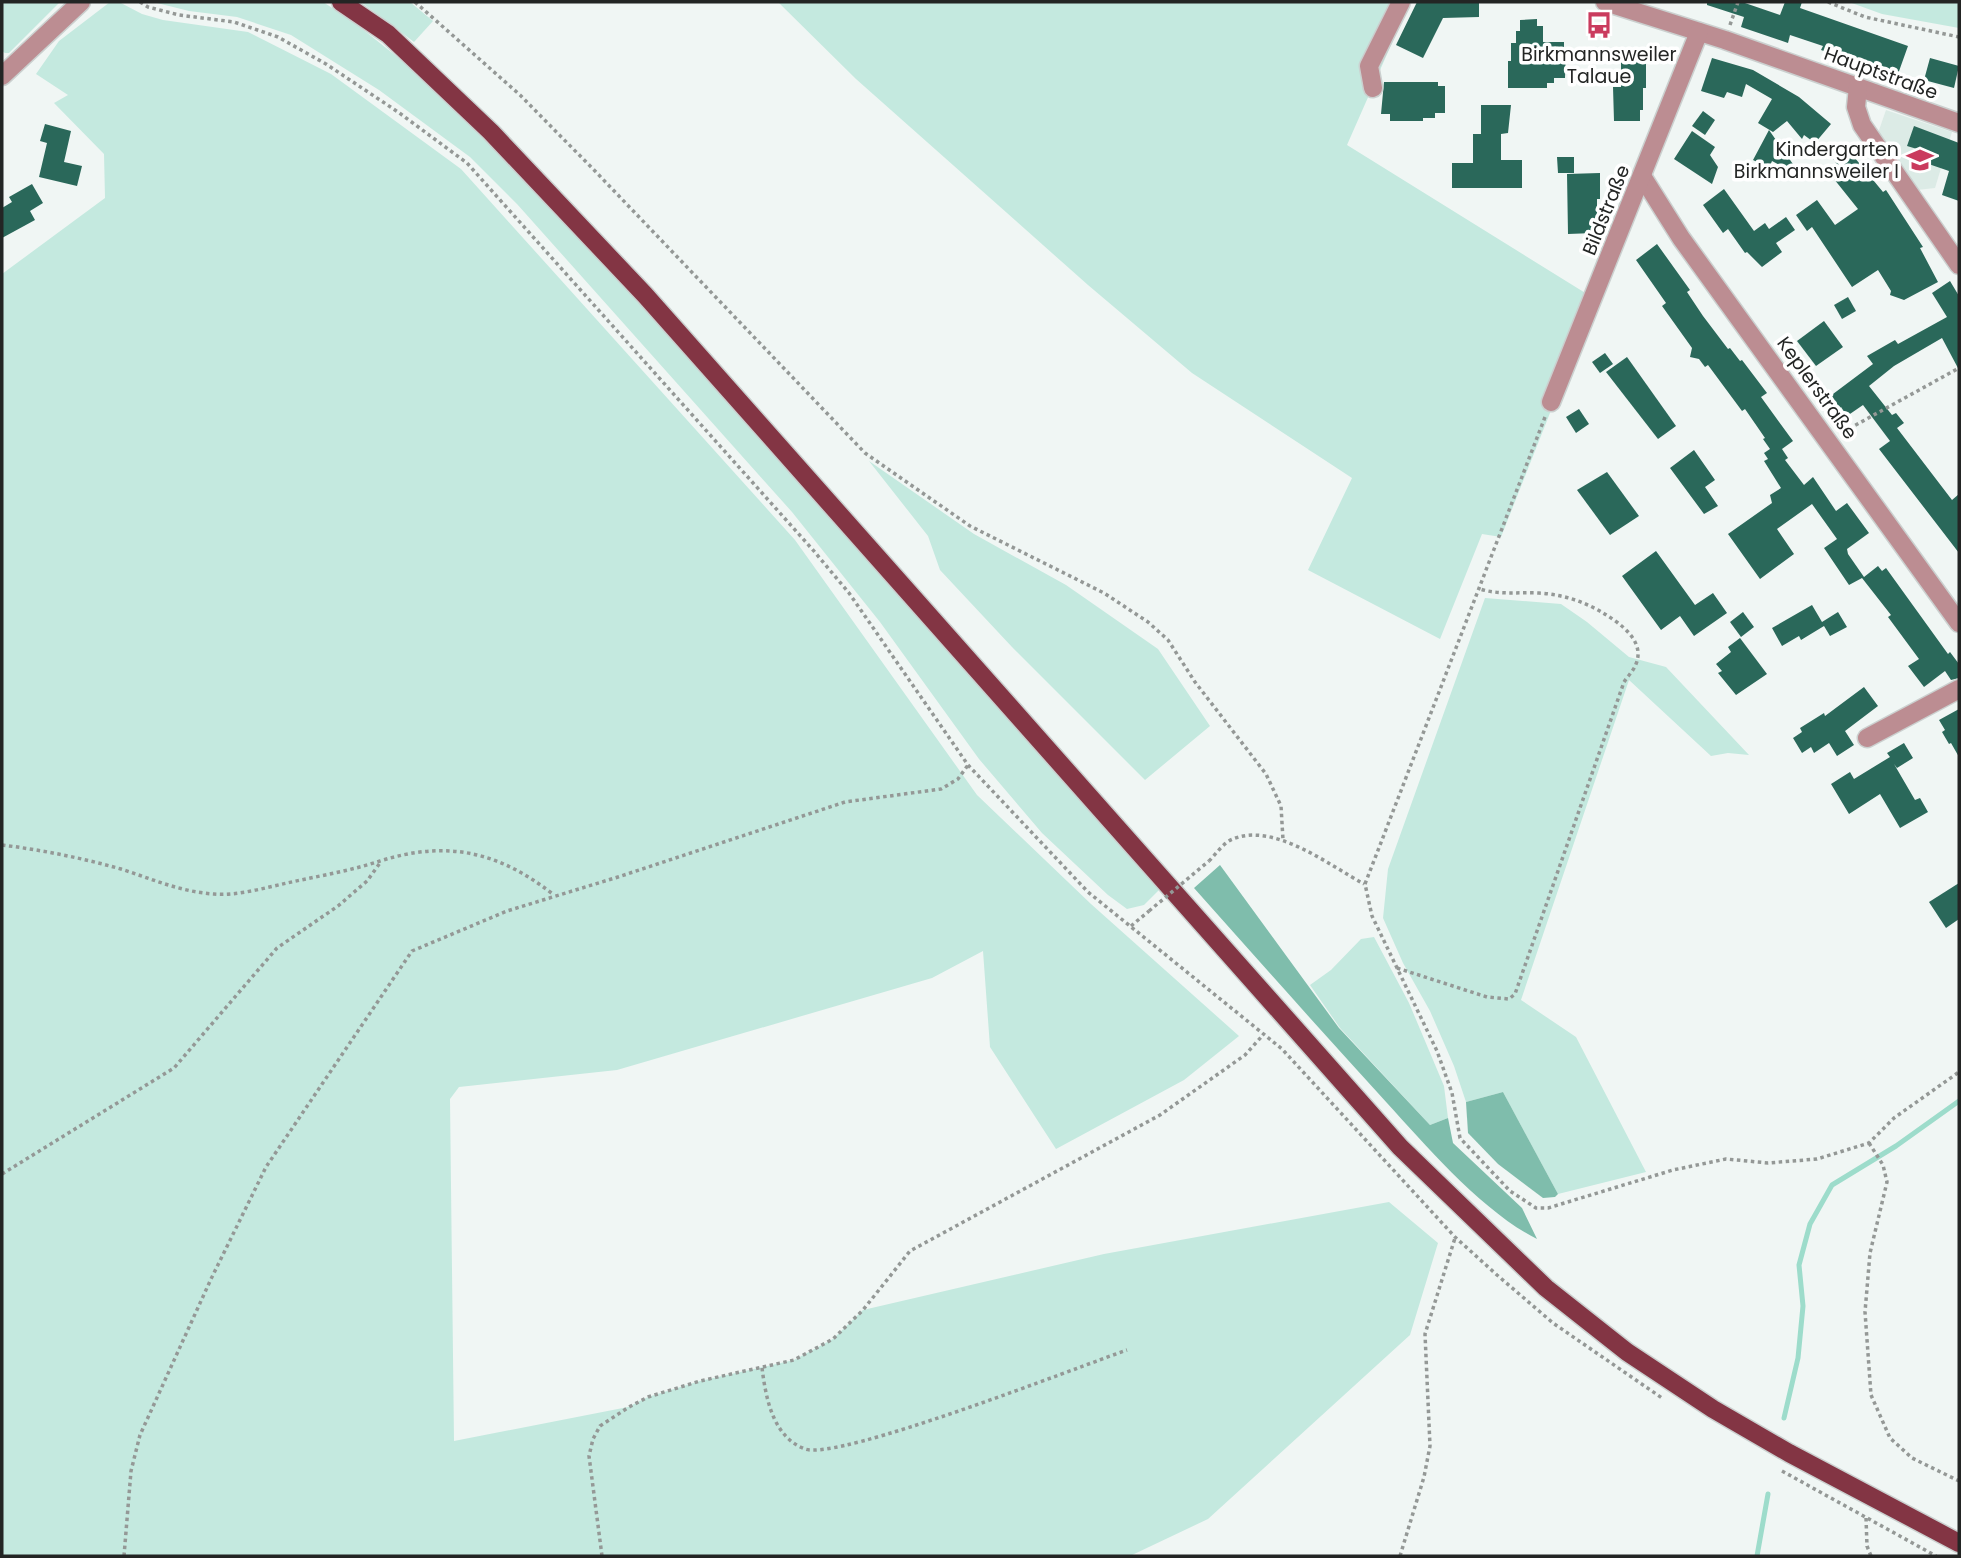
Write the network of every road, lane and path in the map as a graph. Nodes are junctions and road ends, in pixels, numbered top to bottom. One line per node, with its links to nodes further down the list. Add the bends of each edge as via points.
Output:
1 (81, 2): 12 (street)
2 (140, 2): 25 (path, via 179,15 234,22 278,37 326,64 467,163 813,550)
3 (341, 2): 41 (main road, via 388,34 491,132 645,295 1400,1147 1546,1288 1627,1352 1713,1409)
4 (415, 2): 26 (path, via 520,95 865,453 970,526 1104,593 1168,639 1266,774 1281,806)
5 (1401, 2): 14 (street, via 1369,66)
6 (1605, 2): 9 (street, Hauptstraße)
7 (1738, 2): 11 (path)
8 (1828, 2): 10 (path, via 1865,17)
9 (1699, 32): 11 (street, Hauptstraße); 16 (street, Bildstraße)
10 (1959, 37)
11 (1725, 40): 13 (street, Hauptstraße)
12 (2, 76)
13 (1858, 87): 15 (street, Hauptstraße); 17 (street, via 1856,107 1862,125)
14 (1373, 88)
15 (1959, 123)
16 (1642, 176): 19 (street, Bildstraße); 20 (street, Keplerstraße, via 1681,238)
17 (1959, 265)
18 (1959, 369): 20 (path)
19 (1551, 402): 21 (path)
20 (1829, 440): 22 (street, Keplerstraße)
21 (1480, 589): 29 (path); 31 (path, via 1494,594 1570,598 1601,610 1637,643 1637,663 1624,682 1515,994 1509,999 1487,997)
22 (1959, 623)
23 (1959, 689): 24 (street)
24 (1867, 738)
25 (968, 765): 26 (path, bridge, via 1088,892 1131,926 1231,839 1257,834); 30 (path, via 958,779 941,789 845,802)
26 (1283, 840): 29 (path)
27 (2, 845): 28 (path, via 47,851 182,890 216,894 257,890)
28 (382, 861): 30 (path, via 422,850 455,850 508,866); 35 (path, via 367,881 277,948 174,1069)
29 (1365, 884): 31 (path, via 1372,916)
30 (554, 895): 42 (path, via 412,951 266,1167 140,1435 131,1471)
31 (1396, 968): 34 (path, via 1437,1051 1452,1093 1460,1138 1510,1191 1536,1208 1726,1158 1768,1163 1816,1159)
32 (1263, 1035): 38 (path, via 1245,1055 1160,1115 910,1251 833,1339 794,1360)
33 (1959, 1072): 34 (path, via 1894,1118)
34 (1869, 1143): 39 (path, via 1887,1182 1870,1253 1865,1312 1871,1395 1890,1438 1912,1458)
35 (2, 1174)
36 (1455, 1237): 44 (path, via 1425,1335 1430,1446)
37 (1127, 1350): 38 (path, via 898,1431 808,1451 780,1431)
38 (762, 1368): 43 (path, via 648,1397 600,1426 589,1455)
39 (1959, 1481)
40 (1866, 1518): 45 (path)
41 (1959, 1543)
42 (124, 1556)
43 (601, 1556)
44 (1400, 1556)
45 (1871, 1556)

